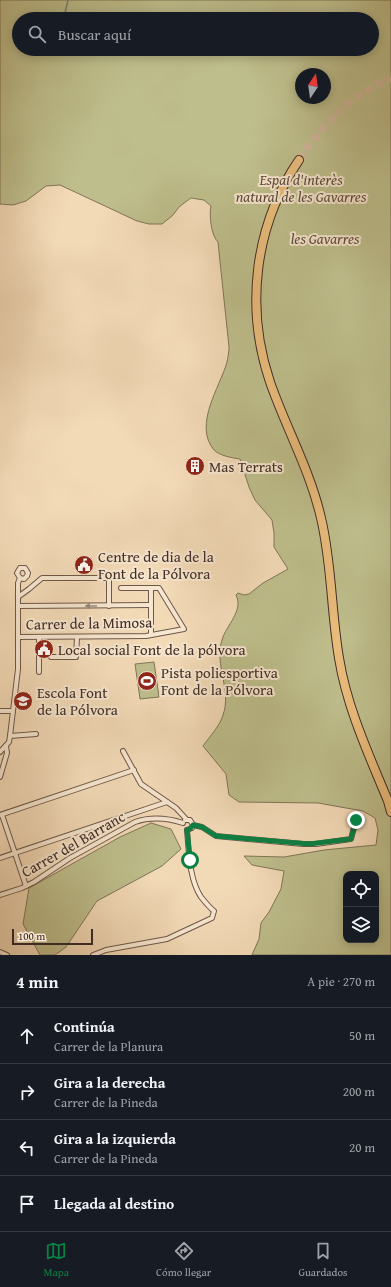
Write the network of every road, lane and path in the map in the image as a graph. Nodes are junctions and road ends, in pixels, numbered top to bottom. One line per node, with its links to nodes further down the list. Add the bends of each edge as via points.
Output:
1 (299, 160): 25 (highway, via 275,204 263,239 256,287 258,328 271,383 315,495 327,547 339,657 346,690)
2 (20, 578): 5 (street)
3 (121, 588): 4 (street)
4 (151, 588): 8 (street); 9 (street, Carrer de la Mimosa, via 159,588 184,629)
5 (18, 597): 6 (street); 7 (street, via 42,578 106,578 109,580)
6 (18, 606): 7 (street, one-way to 6); 10 (street)
7 (109, 606): 8 (street)
8 (151, 606): 9 (street)
9 (151, 635): 12 (street, Carrer de la Mimosa)
10 (18, 637): 11 (street, Carrer de la Mimosa); 16 (street, via 18,669)
11 (39, 637): 12 (street, Carrer de la Mimosa); 14 (street)
12 (77, 637): 13 (street, via 76,657)
13 (51, 657)
14 (39, 672)
15 (0, 711): 16 (street)
16 (13, 711): 18 (street)
17 (36, 734): 18 (street)
18 (10, 736): 19 (street)
19 (6, 746): 21 (street); 23 (street, via 8,751)
20 (123, 751): 22 (street)
21 (0, 752)
22 (134, 770): 24 (street, via 142,784); 26 (street)
23 (0, 777)
24 (167, 802): 28 (street, via 176,808); 31 (street)
25 (391, 812)
26 (1, 815): 31 (street)
27 (356, 820): 29 (street, via 351,839 309,844 216,836 202,827)
28 (185, 821): 29 (street, via 192,821); 30 (street, via 183,828); 33 (street, Carrer del Barranc, via 146,819 135,822)
29 (193, 825): 30 (street)
30 (187, 830): 37 (street, via 196,885 201,897 214,911 212,918 167,939 106,950)
31 (15, 853): 32 (street); 33 (street)
32 (0, 858)
33 (26, 886): 34 (street, Carrer del Barranc)
34 (0, 895)
35 (0, 952): 36 (street)
36 (7, 955)
37 (93, 955)

